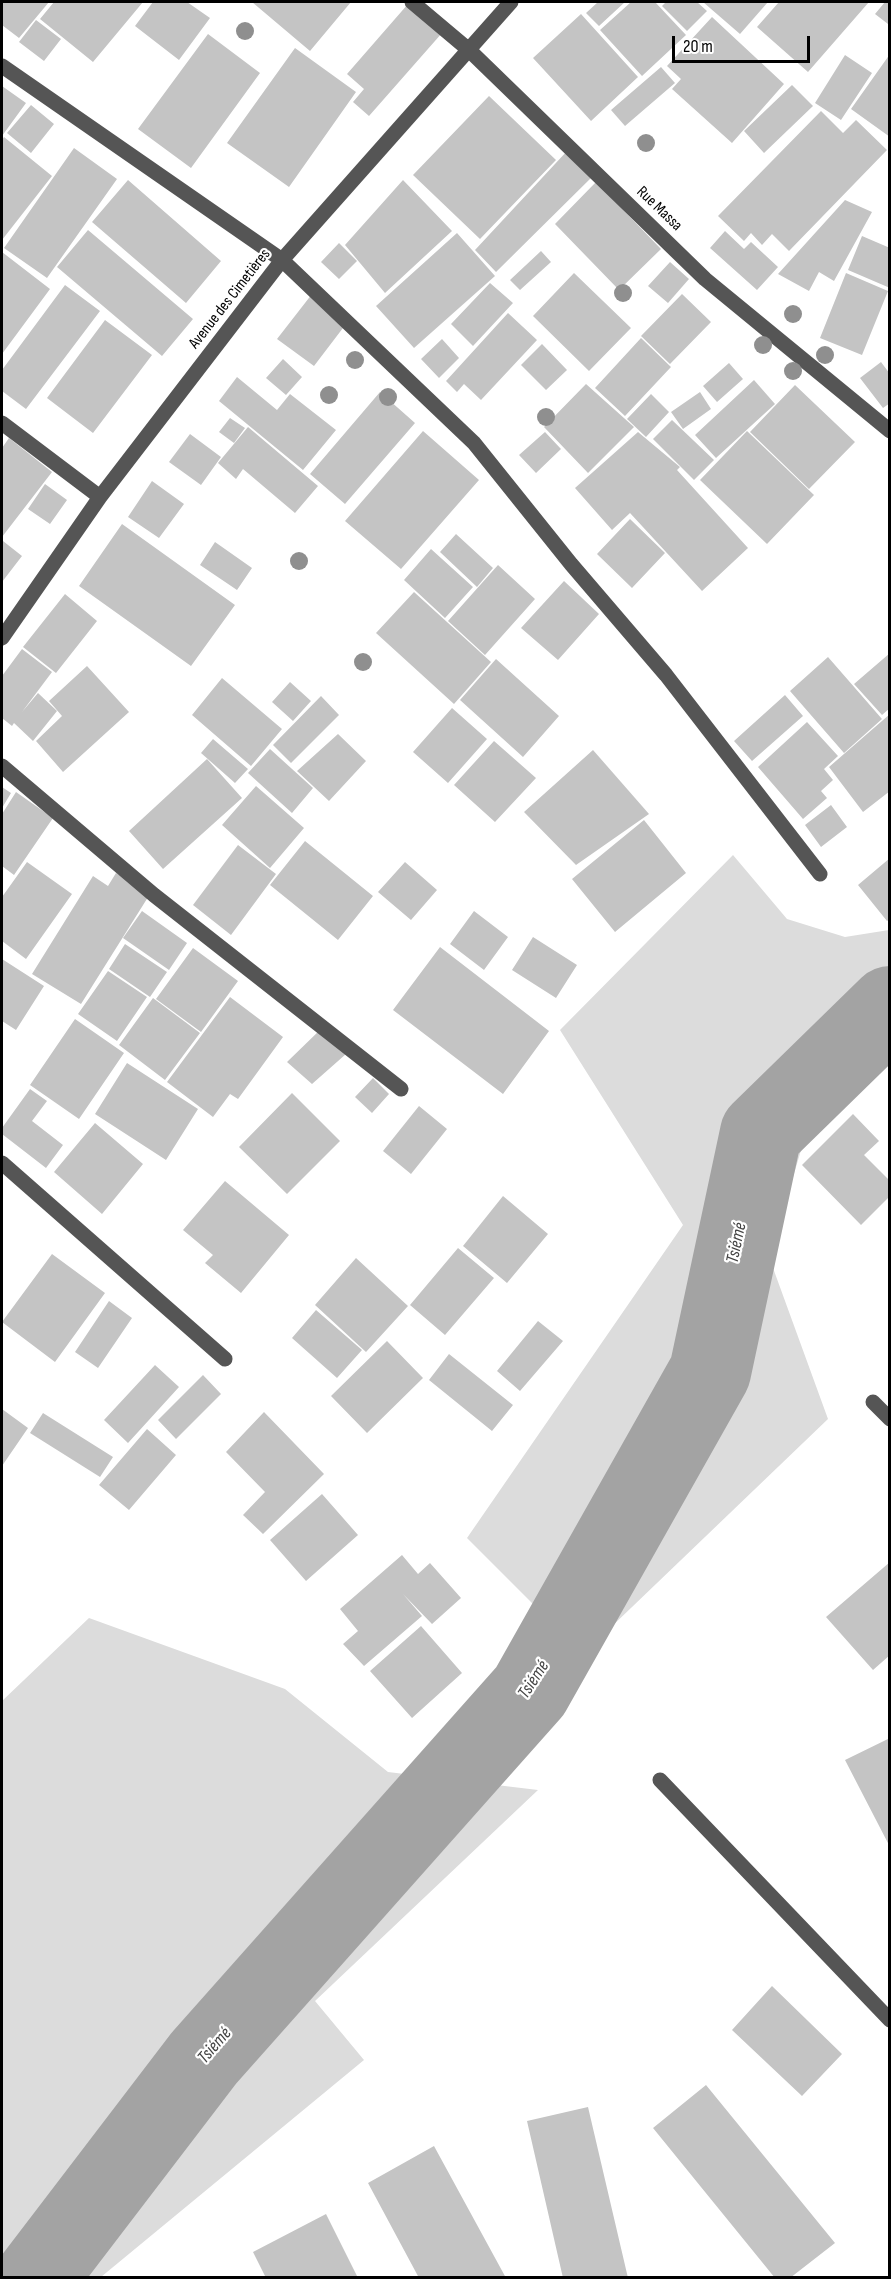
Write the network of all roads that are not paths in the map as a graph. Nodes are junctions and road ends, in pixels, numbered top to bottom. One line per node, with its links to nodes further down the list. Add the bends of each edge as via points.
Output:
1 (412, 2): 3 (street, Rue Massa)
2 (511, 2): 3 (street, Avenue des Cimetières)
3 (469, 50): 5 (street, Avenue des Cimetières); 7 (street, Rue Massa, via 705,279)
4 (2, 66): 5 (street)
5 (282, 260): 8 (street, Avenue des Cimetières); 11 (street, via 474,443 666,675)
6 (2, 423): 8 (street)
7 (890, 431)
8 (100, 497): 9 (street, Avenue des Cimetières)
9 (2, 638)
10 (2, 766): 12 (street, via 154,895)
11 (820, 874)
12 (401, 1089)
13 (2, 1163): 14 (street)
14 (225, 1359)
15 (873, 1402): 16 (street)
16 (890, 1419)
17 (660, 1780): 18 (street)
18 (890, 2020)

